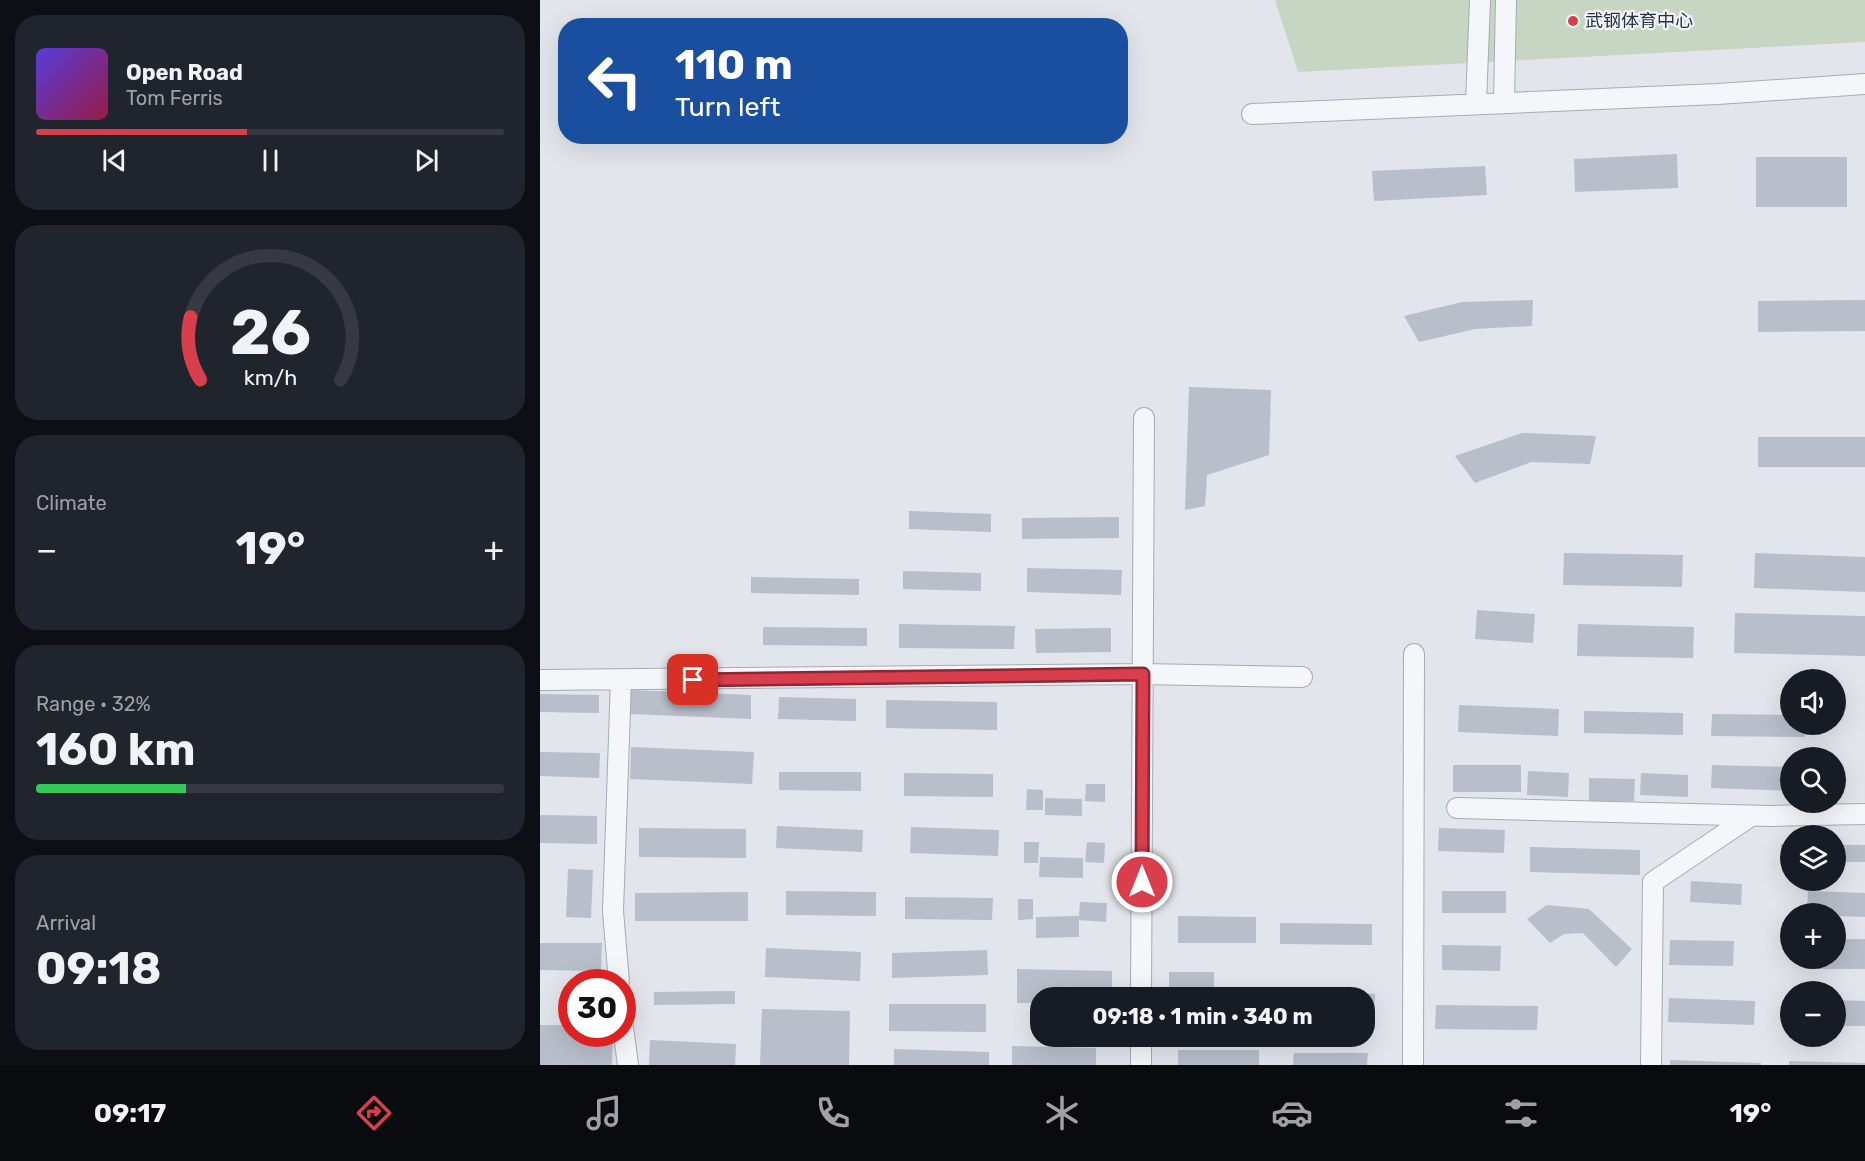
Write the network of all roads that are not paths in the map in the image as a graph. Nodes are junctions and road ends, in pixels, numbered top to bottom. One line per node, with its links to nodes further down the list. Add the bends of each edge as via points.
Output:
1 (1480, 0): 5 (street)
2 (1506, 0): 4 (street)
3 (1865, 84): 4 (street)
4 (1504, 102): 5 (street)
5 (1476, 104): 6 (street)
6 (1252, 114)
7 (1144, 418): 9 (street)
8 (1414, 654): 22 (street)
9 (1143, 674): 10 (street); 12 (street); 17 (street)
10 (1302, 677)
11 (540, 680): 12 (street)
12 (621, 680): 16 (street, via 613,911)
13 (1457, 808): 15 (street)
14 (1865, 814): 15 (street)
15 (1751, 816): 23 (street, via 1653,882)
16 (618, 969)
17 (1141, 987)
18 (626, 1047): 20 (street)
19 (1141, 1047): 21 (street)
20 (628, 1065)
21 (1141, 1065)
22 (1413, 1065)
23 (1651, 1065)

